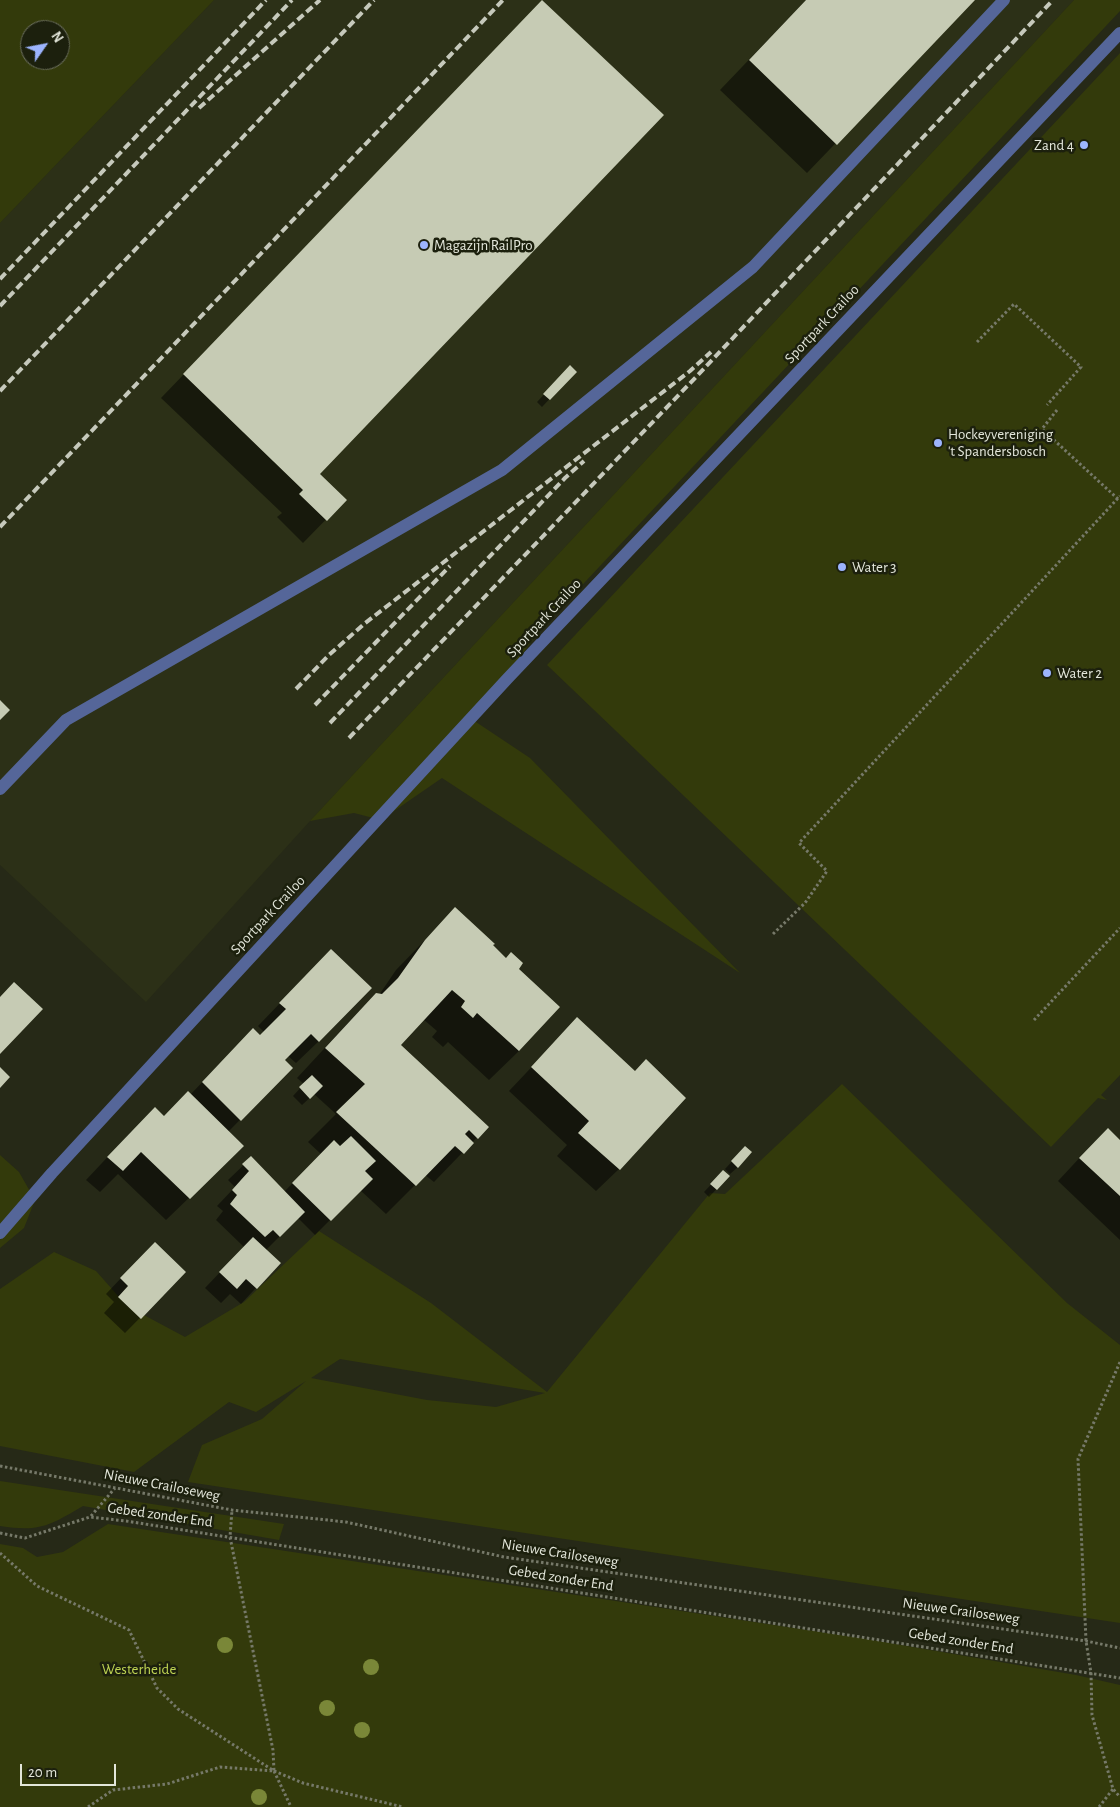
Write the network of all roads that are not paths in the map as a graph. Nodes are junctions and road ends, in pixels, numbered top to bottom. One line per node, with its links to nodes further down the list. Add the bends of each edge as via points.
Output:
1 (1004, 0): 3 (street, via 753,267 502,470 66,720)
2 (1120, 33): 4 (street, Sportpark Crailoo, via 515,671 52,1172)
3 (0, 789)
4 (0, 1233)

